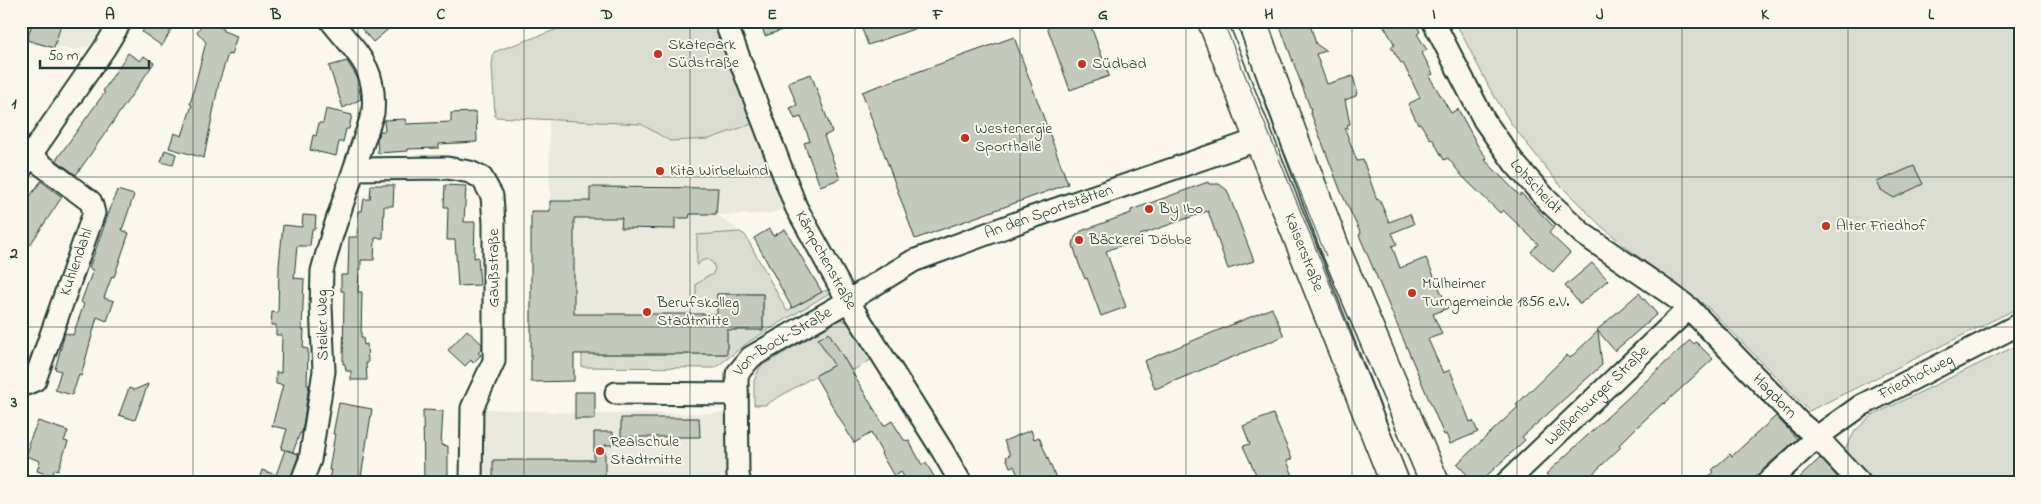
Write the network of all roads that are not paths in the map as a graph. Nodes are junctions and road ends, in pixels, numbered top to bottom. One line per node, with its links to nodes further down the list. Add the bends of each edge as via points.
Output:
1 (121, 21): 8 (street, Kuhlendahl)
2 (331, 21): 9 (street, via 368,67 373,82 373,113)
3 (725, 21): 10 (street, Kämpchenstraße, via 796,207)
4 (1212, 21): 7 (main road, Kaiserstraße)
5 (1252, 21): 22 (main road, Kaiserstraße, via 1336,250)
6 (1433, 21): 11 (street, Lohscheidt, via 1484,120 1515,164 1548,201 1583,234)
7 (1257, 140): 10 (street, An den Sportstätten, via 913,261); 21 (main road, Kaiserstraße)
8 (26, 163): 13 (street, Kuhlendahl, via 91,202 94,213 35,380)
9 (356, 169): 17 (street, Steiler Weg, via 322,271 324,370 310,460); 18 (street, Gaußstraße, via 447,168 470,172 482,178 492,196 494,361 472,408)
10 (848, 301): 15 (street, Von-Bock-Straße, via 751,357 737,374); 20 (street, Kämpchenstraße)
11 (1689, 308): 16 (street, Hagdorn); 23 (street, Weißenburger Straße)
12 (2020, 324): 16 (street, Friedhofweg, via 1862,404)
13 (21, 383)
14 (616, 393): 15 (street, Von-Bock-Straße)
15 (737, 394): 19 (street, Von-Bock-Straße)
16 (1817, 437): 24 (street, Friedhofweg); 25 (street, Hagdorn)
17 (301, 483)
18 (471, 483)
19 (740, 483)
20 (960, 483)
21 (1395, 483)
22 (1435, 483)
23 (1506, 483)
24 (1767, 483)
25 (1860, 483)

